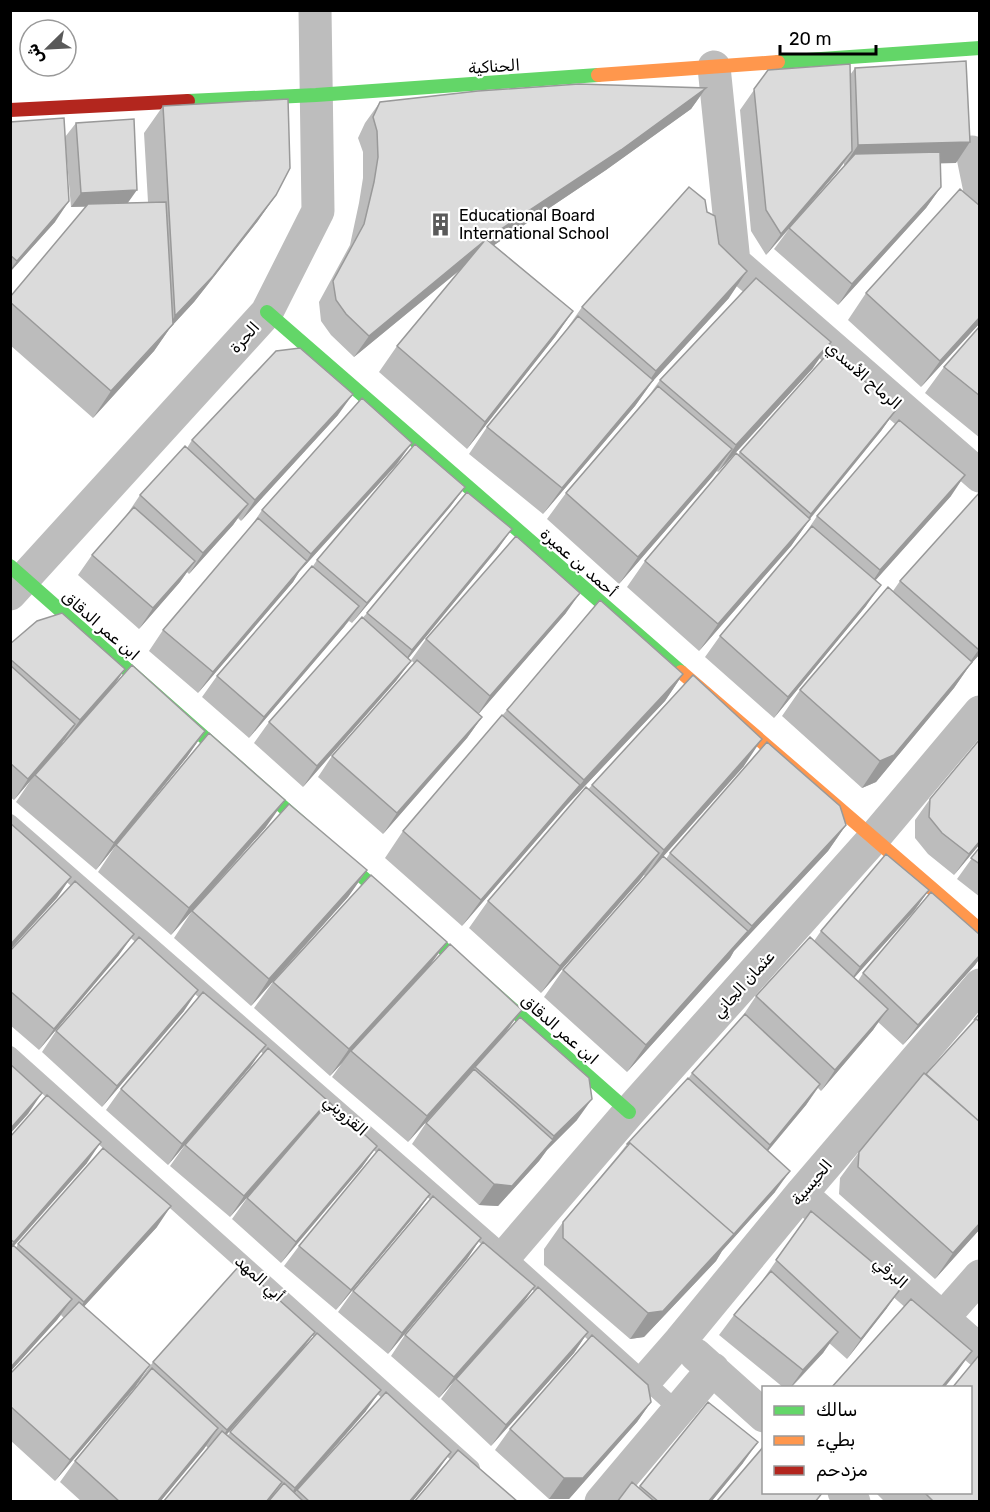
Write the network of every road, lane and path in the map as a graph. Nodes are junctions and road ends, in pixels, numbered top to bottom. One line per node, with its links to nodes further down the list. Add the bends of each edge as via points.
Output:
1 (315, 10): 4 (street, الحرة)
2 (980, 48): 3 (street, الحناكية)
3 (714, 67): 4 (street, الحناكية); 9 (street, الرماح الأسدي, via 734,262)
4 (316, 95): 5 (street, الحناكية); 8 (street, الحرة, via 318,211)
5 (10, 110)
6 (972, 152): 7 (street)
7 (980, 190)
8 (267, 312): 10 (street, الحرة); 13 (street, أحمد بن عميرة)
9 (980, 476)
10 (15, 580): 17 (street, ابن عمر الدقاق)
11 (980, 712): 13 (street, عثمان الجاني)
12 (10, 822): 19 (lane, القزويني)
13 (873, 839): 14 (street, أحمد بن عميرة); 17 (street, عثمان الجاني)
14 (980, 930)
15 (980, 985): 18 (street, الحيسية)
16 (10, 1054): 28 (lane, أبي المهد)
17 (629, 1112): 19 (street, عثمان الجاني)
18 (801, 1194): 21 (street, البرقي); 22 (street, الحيسية)
19 (506, 1255): 25 (lane, القزويني)
20 (980, 1276): 21 (street)
21 (943, 1318): 23 (street, البرقي)
22 (680, 1341): 24 (street); 25 (street, الحيسية)
23 (980, 1351)
24 (713, 1369): 26 (street); 27 (street)
25 (645, 1381): 26 (lane, القزويني)
26 (679, 1411): 29 (street)
27 (762, 1414)
28 (483, 1478)
29 (601, 1502)

